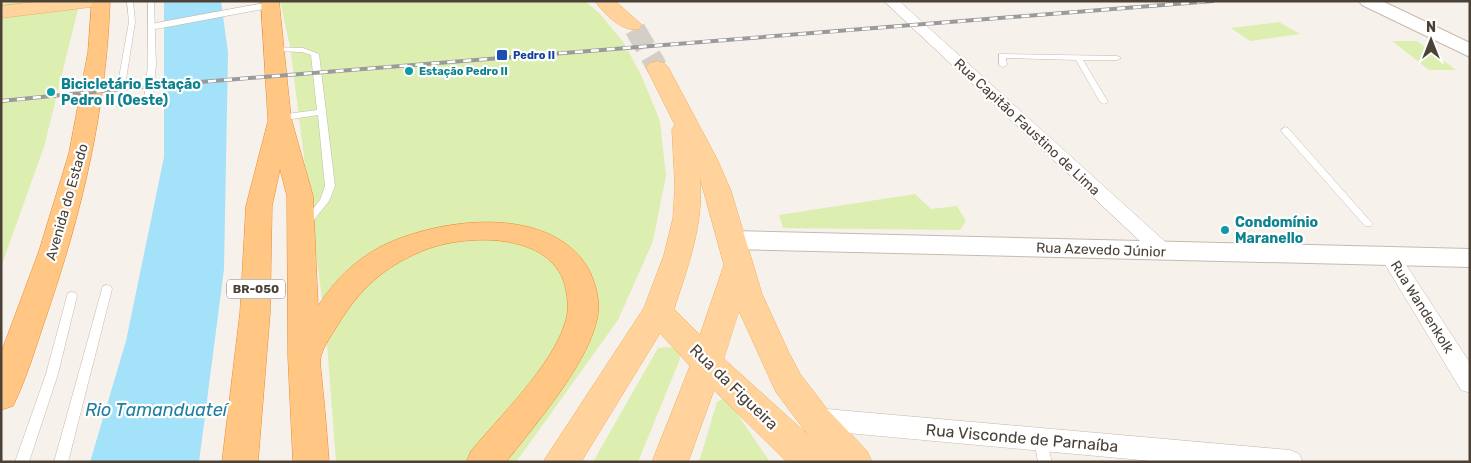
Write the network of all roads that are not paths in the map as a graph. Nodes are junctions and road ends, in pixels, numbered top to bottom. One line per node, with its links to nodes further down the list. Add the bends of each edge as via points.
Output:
1 (91, 1): 10 (main road)
2 (100, 1): 37 (highway, Avenida do Estado, via 100,48 68,206 40,293)
3 (130, 1): 20 (lane, via 132,22)
4 (151, 1): 18 (lane, via 152,65)
5 (604, 1): 6 (main road, via 634,27)
6 (620, 1)
7 (891, 1): 28 (street, Rua Capitão Faustino de Lima)
8 (1368, 1): 13 (street)
9 (270, 3): 11 (street); 12 (highway, BR-050)
10 (1, 12)
11 (156, 26)
12 (273, 49): 21 (lane, via 315,54); 22 (highway, BR-050)
13 (1470, 51)
14 (1078, 57): 15 (lane); 16 (lane, via 1002,56); 19 (lane)
15 (1117, 58)
16 (1003, 65)
17 (657, 67): 23 (main road)
18 (148, 101)
19 (1104, 102)
20 (118, 105)
21 (321, 112): 22 (lane); 26 (lane, via 330,186 324,201)
22 (279, 118): 26 (highway, via 300,196); 42 (highway, BR-050, via 259,206 256,313)
23 (684, 122): 27 (main road, via 718,191); 33 (main road, via 688,186 686,218 678,255)
24 (1284, 130): 25 (lane)
25 (1368, 224)
26 (301, 231): 34 (highway)
27 (736, 252): 28 (street, Rua Azevedo Júnior); 35 (main road); 38 (main road, via 761,328 788,383)
28 (1164, 252): 29 (street, Rua Azevedo Júnior)
29 (1390, 256): 30 (street, Rua Azevedo Júnior); 36 (street, Rua Wandenkolk)
30 (1470, 258)
31 (107, 289): 41 (lane)
32 (72, 296): 40 (lane, via 52,374)
33 (658, 311): 35 (main road, Rua da Figueira); 45 (main road)
34 (304, 357): 43 (highway); 44 (highway, via 346,289 372,266 416,243 488,230 536,240 574,266 584,302 580,325 563,360)
35 (707, 363): 46 (main road); 47 (main road, Rua da Figueira)
36 (1470, 383)
37 (1, 396)
38 (815, 419): 39 (street, Rua Visconde de Parnaíba); 48 (main road)
39 (1042, 450): 49 (street, Rua Visconde de Parnaíba)
40 (22, 462)
41 (61, 462)
42 (240, 462)
43 (311, 462)
44 (484, 462)
45 (561, 462)
46 (670, 462)
47 (812, 462)
48 (854, 462)
49 (1290, 462)

